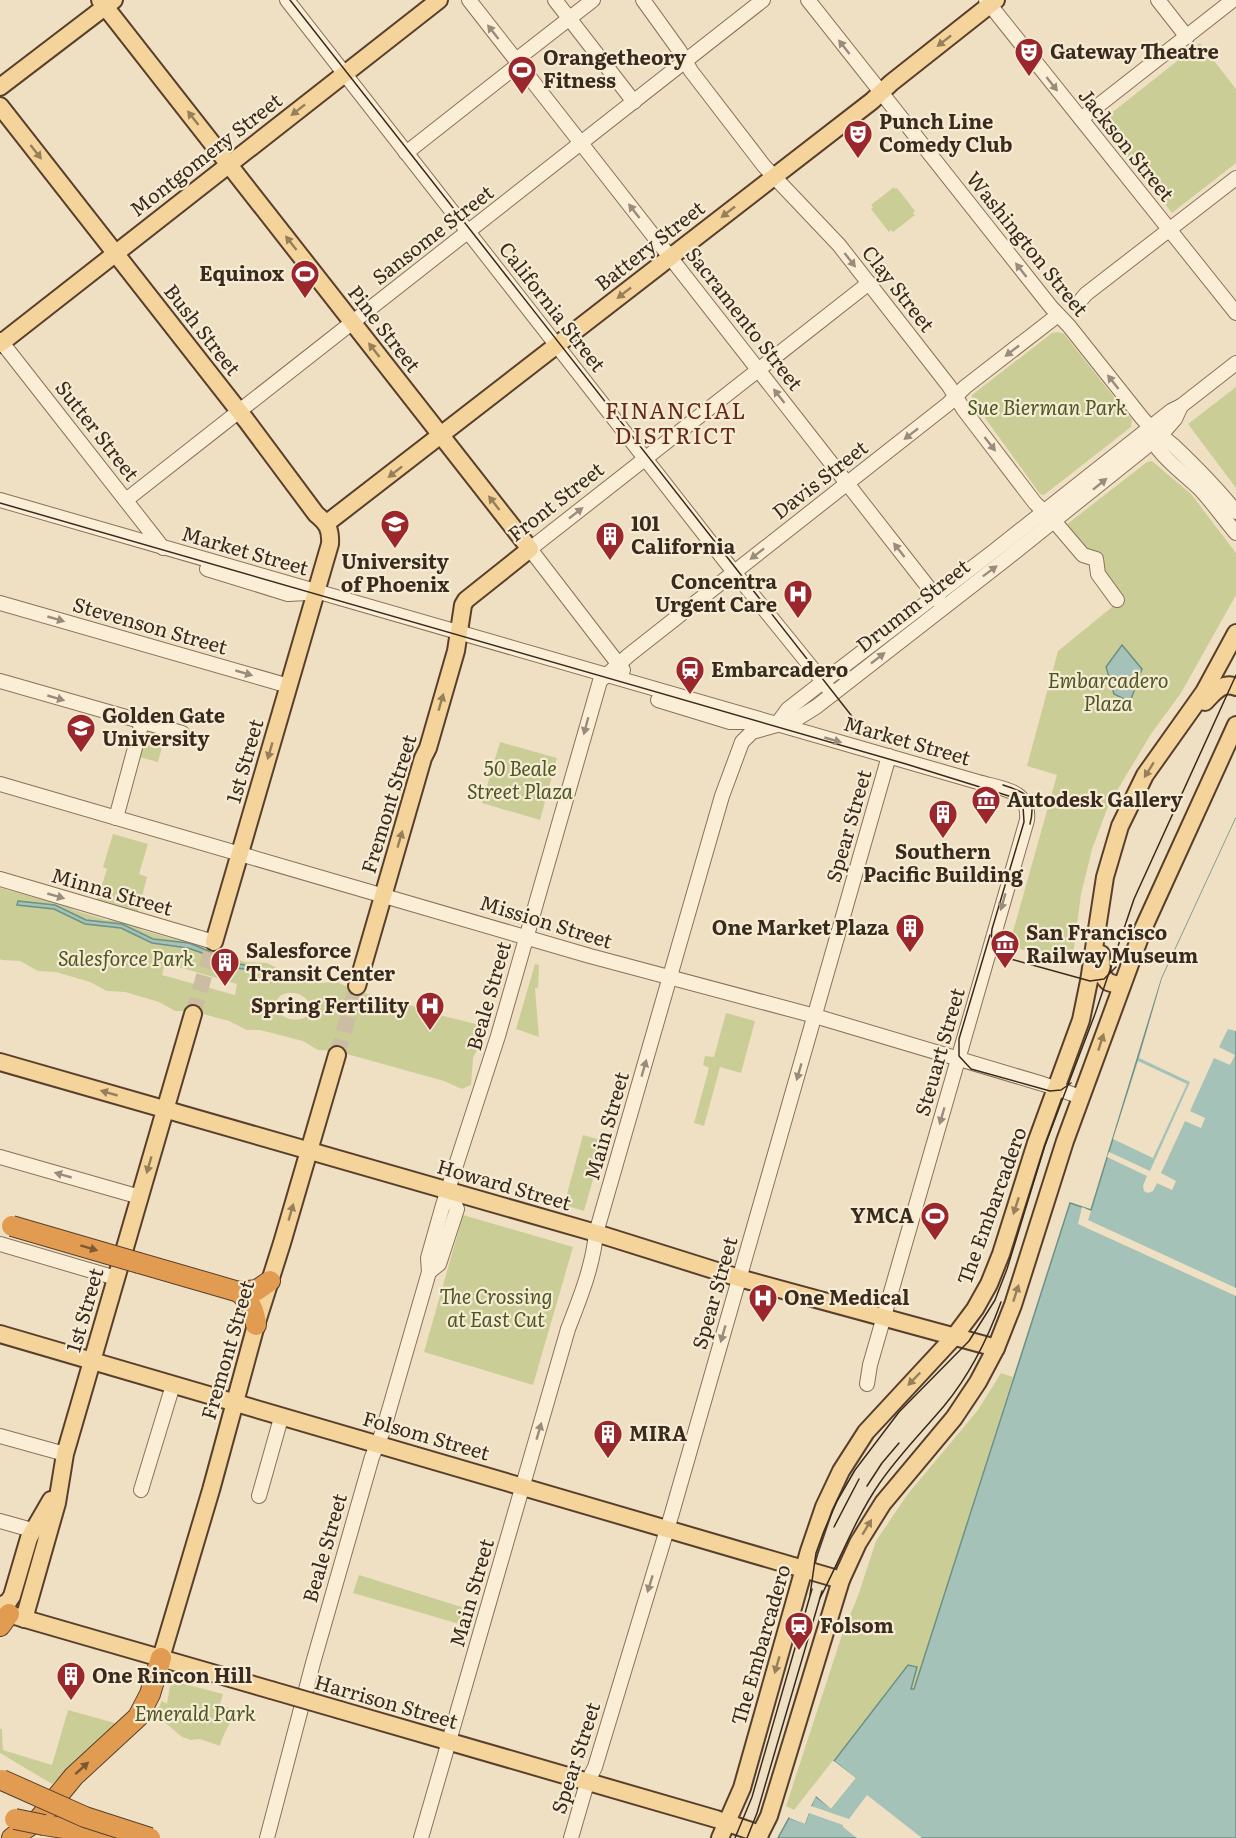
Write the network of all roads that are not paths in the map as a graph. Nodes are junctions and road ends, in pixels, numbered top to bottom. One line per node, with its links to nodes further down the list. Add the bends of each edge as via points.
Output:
1 (287, 0): 17 (street, California Street)
2 (439, 0): 17 (main road, Montgomery Street)
3 (469, 0): 16 (street, Sacramento Street, one-way to 3)
4 (555, 0): 13 (street)
5 (593, 0): 13 (street)
6 (643, 0): 15 (street, Clay Street)
7 (763, 0): 15 (street, Sansome Street)
8 (808, 0): 19 (street, Washington Street, one-way to 8)
9 (1158, 0): 14 (street)
10 (1233, 0): 14 (street)
11 (106, 2): 18 (main road); 25 (main road, Pine Street, one-way to 11)
12 (991, 2): 19 (main road, Battery Street, one-way to 19); 22 (street, Jackson Street, one-way to 22)
13 (569, 18): 16 (street); 20 (street)
14 (1186, 37): 22 (street)
15 (686, 61): 20 (street, Sansome Street); 26 (street, Clay Street)
16 (517, 62): 23 (street, Sacramento Street); 24 (street)
17 (344, 74): 24 (street, California Street); 25 (main road, Montgomery Street, one-way to 25)
18 (0, 87)
19 (880, 93): 26 (main road, Battery Street); 35 (street, Washington Street, one-way to 19)
20 (634, 102): 23 (street, Sansome Street)
21 (0, 106): 30 (main road, Bush Street, one-way to 30)
22 (1081, 119): 28 (street, Jackson Street)
23 (581, 144): 29 (street, Sansome Street); 31 (street, Sacramento Street, one-way to 23)
24 (406, 153): 29 (street, California Street)
25 (229, 165): 30 (main road, Montgomery Street); 36 (main road, Pine Street, one-way to 25)
26 (774, 176): 31 (main road, Battery Street, one-way to 31); 32 (street, Clay Street, one-way to 32)
27 (1236, 178): 28 (street)
28 (1169, 230): 33 (street); 34 (street, Jackson Street)
29 (468, 232): 36 (street, Sansome Street); 38 (street, California Street)
30 (116, 253): 37 (main road, Montgomery Street); 42 (main road, Bush Street)
31 (670, 257): 38 (main road, Battery Street, one-way to 38); 40 (street, Sacramento Street)
32 (869, 283): 40 (street, Front Street); 41 (street, Clay Street)
33 (1081, 300)
34 (1236, 313)
35 (1058, 315): 41 (street, Davis Street, one-way to 41); 43 (street, Washington Street, one-way to 35)
36 (353, 323): 42 (street, Sansome Street); 44 (main road, Pine Street, one-way to 36)
37 (1, 342): 49 (street, Sutter Street)
38 (557, 345): 44 (main road, Battery Street); 45 (street, California Street)
39 (1236, 363): 43 (street, Drumm Street, via 1171,411)
40 (758, 370): 45 (street, Front Street); 46 (street, Sacramento Street, one-way to 40)
41 (956, 396): 46 (street, Davis Street, one-way to 46); 51 (street, Clay Street, one-way to 51)
42 (239, 411): 49 (street, Sansome Street); 55 (main road, Bush Street, via 316,514)
43 (1154, 435): 50 (street, Washington Street, via 1159,451); 51 (street, Drumm Street); 53 (street, Drumm Street, one-way to 43)
44 (441, 436): 55 (main road, Battery Street, one-way to 55); 59 (main road, Pine Street, one-way to 44)
45 (646, 459): 59 (street, Front Street, one-way to 45); 60 (street, California Street)
46 (847, 484): 60 (street, Davis Street, one-way to 60); 63 (street, Sacramento Street, one-way to 46)
47 (0, 490): 54 (street, Market Street)
48 (0, 500): 54 (street, Market Street)
49 (126, 500): 52 (street, Sutter Street)
50 (1229, 510): 56 (street, Washington Street)
51 (1044, 511): 53 (street, Clay Street); 63 (street, Drumm Street)
52 (137, 515): 57 (street); 58 (street, Sutter Street)
53 (1054, 521): 62 (street, Clay Street, via 1083,555 1096,559 1098,574); 63 (street, Drumm Street, one-way to 53)
54 (74, 522): 57 (street, Market Street)
55 (327, 523): 61 (main road, via 330,544)
56 (1236, 533)
57 (123, 536): 58 (street, Market Street)
58 (163, 547): 61 (street, Market Street)
59 (530, 549): 65 (main road, Front Street, via 466,600); 67 (street, Pine Street)
60 (735, 572): 67 (street, Davis Street); 70 (street, California Street)
61 (316, 592): 65 (street, Market Street, via 338,588 420,614 430,625); 72 (main road, 1st Street)
62 (1117, 600)
63 (939, 601): 70 (street, Drumm Street); 74 (street, Drumm Street, one-way to 63)
64 (0, 603): 72 (street, Stevenson Street, one-way to 72)
65 (458, 633): 68 (street, Market Street); 86 (main road, Fremont Street, one-way to 65, via 447,683)
66 (1236, 633): 76 (main road, The Embarcadero)
67 (619, 663): 68 (street, Davis Street); 71 (street, Pine Street)
68 (604, 675): 71 (street, Market Street); 77 (street, Market Street, via 624,689 730,722); 88 (street, Beale Street, one-way to 88)
69 (0, 681): 75 (street, one-way to 75)
70 (822, 682): 74 (street, California Street); 77 (street, Drumm Street, via 788,709)
71 (634, 684): 77 (street, Market Street)
72 (289, 686): 84 (main road, 1st Street, one-way to 84)
73 (1236, 687): 76 (main road, via 1222,687)
74 (833, 694): 77 (street, Drumm Street, via 795,720)
75 (142, 722): 79 (street); 83 (street)
76 (1184, 723): 87 (main road, The Embarcadero, one-way to 87, via 1154,761 1128,807 1109,859)
77 (777, 724): 80 (street, Market Street, one-way to 80); 92 (street, Main Street, via 752,732 742,742 722,796)
78 (1236, 725): 91 (main road)
79 (182, 733)
80 (889, 756): 82 (street, Market Street, via 1010,791); 96 (street, Spear Street)
81 (0, 784): 83 (street, Mission Street)
82 (1023, 799): 98 (street, Steuart Street, one-way to 98, via 1027,820)
83 (116, 818): 84 (street, Mission Street)
84 (240, 853): 86 (street, Mission Street); 89 (main road, 1st Street)
85 (0, 879): 89 (street, Minna Street, one-way to 89)
86 (383, 895): 88 (street, Mission Street); 93 (main road, Fremont Street)
87 (1098, 919): 90 (main road); 100 (main road, The Embarcadero, via 1084,1010)
88 (526, 937): 92 (street, Mission Street); 105 (street, Beale Street)
89 (214, 942)
90 (1101, 959): 91 (main road, via 1111,974 1123,973); 94 (main road, via 1104,979)
91 (1128, 966): 94 (main road)
92 (670, 978): 96 (street, Mission Street); 108 (street, Main Street, one-way to 92)
93 (357, 986)
94 (1121, 986): 101 (main road, one-way to 94)
95 (193, 1014): 102 (main road, 1st Street)
96 (815, 1016): 98 (street, Mission Street); 111 (street, Spear Street, one-way to 111)
97 (337, 1055): 103 (main road, Fremont Street)
98 (958, 1060): 100 (street, Mission Street); 114 (street, Steuart Street, one-way to 114)
99 (0, 1062): 102 (main road, Howard Street, one-way to 99)
100 (1057, 1088): 101 (street, Mission Street); 117 (main road, The Embarcadero, one-way to 117, via 996,1266 975,1309)
101 (1081, 1097): 118 (main road, one-way to 101)
102 (165, 1109): 103 (main road, Howard Street); 106 (main road, 1st Street, one-way to 106)
103 (308, 1151): 105 (main road, Howard Street); 112 (main road, Fremont Street, one-way to 103)
104 (0, 1157): 106 (street, one-way to 104)
105 (448, 1190): 108 (main road, Howard Street); 125 (street, Beale Street, via 428,1258 429,1272)
106 (140, 1197): 110 (main road, 1st Street)
107 (0, 1222): 113 (highway, one-way to 113, bridge)
108 (596, 1233): 111 (main road, Howard Street); 127 (street, Main Street, one-way to 108)
109 (0, 1244): 110 (street)
110 (116, 1278): 119 (main road, 1st Street)
111 (739, 1278): 114 (main road, Howard Street); 132 (street, Spear Street, one-way to 132)
112 (270, 1281): 113 (highway, via 257,1290); 115 (main road, Fremont Street)
113 (238, 1292): 115 (highway, via 251,1305)
114 (883, 1317): 117 (main road, Howard Street); 120 (street, Steuart Street)
115 (256, 1325): 122 (main road, Fremont Street)
116 (0, 1334): 119 (main road, Folsom Street)
117 (954, 1337): 118 (main road, Howard Street); 134 (main road, The Embarcadero, one-way to 134, via 892,1402 850,1455 824,1507)
118 (996, 1348): 135 (main road, one-way to 118, via 883,1503 961,1408)
119 (92, 1361): 121 (main road, Folsom Street); 126 (main road, 1st Street)
120 (867, 1384)
121 (173, 1385): 122 (main road, Folsom Street); 128 (street)
122 (233, 1403): 123 (main road, Folsom Street); 137 (main road, Fremont Street)
123 (281, 1418): 125 (main road, Folsom Street); 129 (street)
124 (0, 1436): 126 (street)
125 (377, 1444): 127 (main road, Folsom Street); 146 (street, Beale Street, via 312,1663)
126 (64, 1454): 130 (main road); 136 (main road, 1st Street, via 57,1503)
127 (523, 1487): 132 (main road, Folsom Street); 138 (street, Main Street)
128 (141, 1490)
129 (259, 1496)
130 (51, 1500): 133 (main road); 136 (main road, via 24,1588)
131 (0, 1521): 133 (street)
132 (668, 1528): 134 (main road, Folsom Street); 140 (street, Spear Street, one-way to 140)
133 (32, 1530): 136 (main road)
134 (805, 1568): 135 (main road, Folsom Street); 142 (main road, The Embarcadero, one-way to 142, via 742,1788)
135 (841, 1580): 143 (main road, via 769,1816)
136 (7, 1616): 137 (main road, Harrison Street)
137 (161, 1658): 138 (main road, Harrison Street, bridge); 141 (highway, one-way to 137, via 38,1820 74,1776 138,1717)
138 (448, 1742): 140 (main road, Harrison Street); 147 (street, Main Street)
139 (0, 1780): 144 (highway, via 64,1815); 145 (highway, bridge, via 85,1817)
140 (587, 1783): 142 (main road, Harrison Street); 148 (street, Spear Street)
141 (9, 1824): 144 (highway, bridge, via 44,1825)
142 (724, 1830): 143 (main road, Harrison Street)
143 (759, 1836)
144 (128, 1838)
145 (150, 1838)
146 (267, 1838)
147 (421, 1838)
148 (571, 1838)

